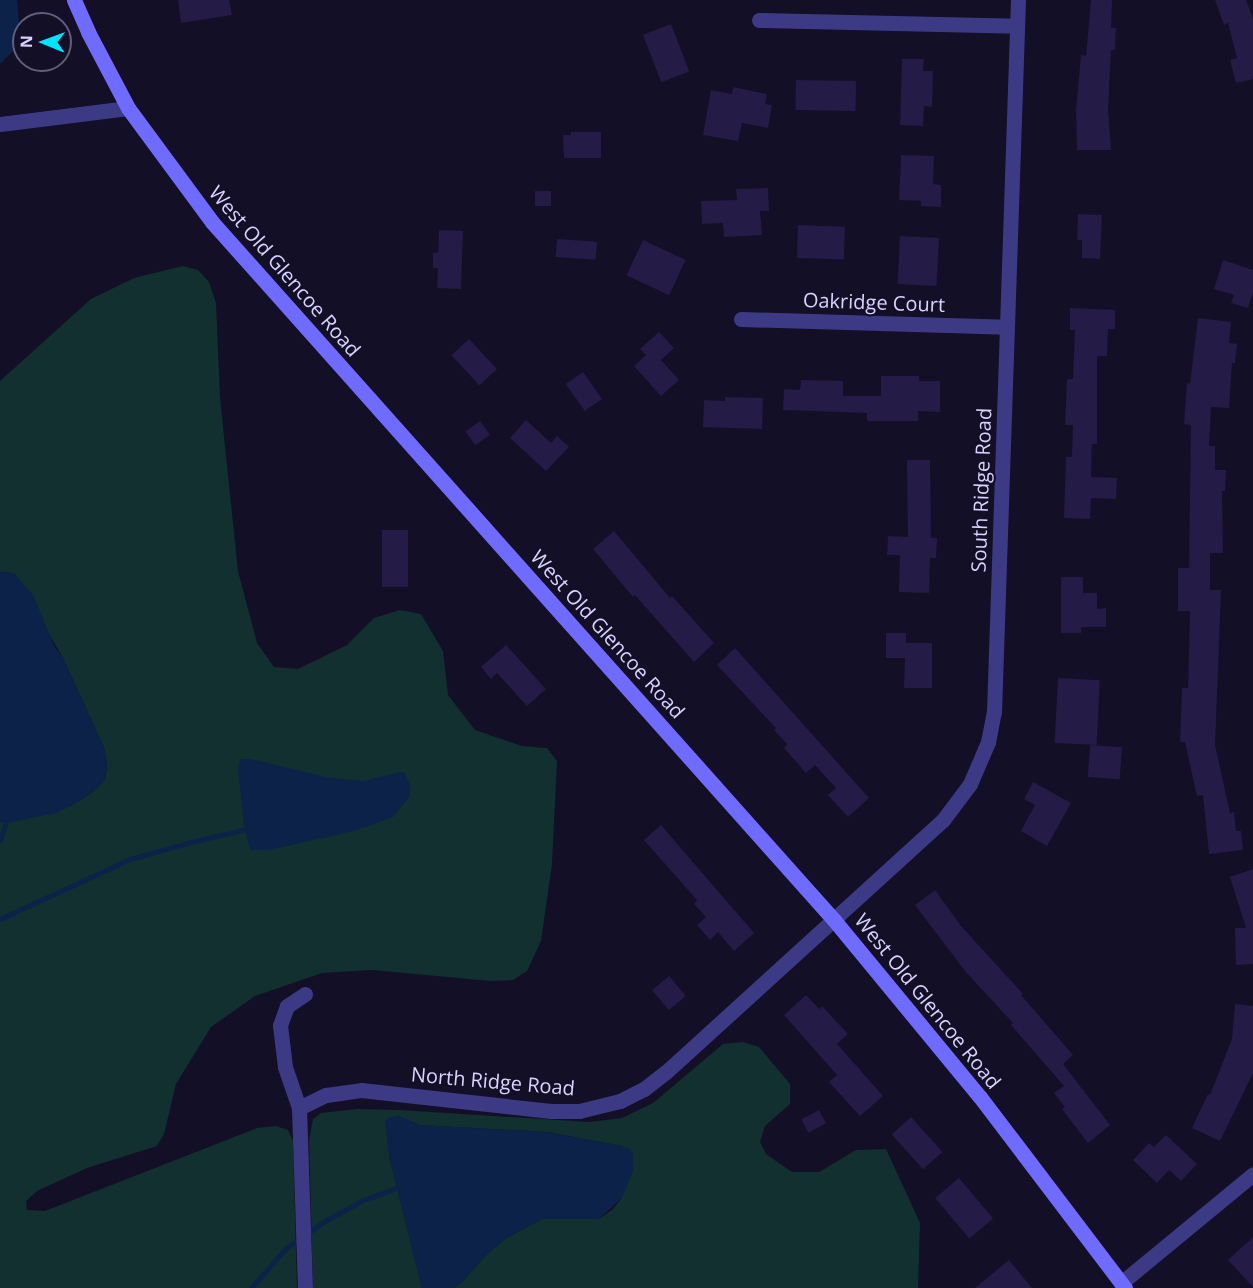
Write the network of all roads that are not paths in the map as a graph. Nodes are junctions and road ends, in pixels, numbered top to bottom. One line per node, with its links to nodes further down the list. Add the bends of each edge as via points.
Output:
1 (74, 0): 5 (street, West Old Glencoe Road)
2 (1018, 0): 4 (street, South Ridge Road)
3 (759, 20): 4 (street)
4 (1017, 26): 8 (street, South Ridge Road)
5 (128, 108): 6 (street); 9 (street, West Old Glencoe Road, via 192,197 266,285)
6 (0, 124)
7 (741, 320): 8 (street, Oakridge Court)
8 (1006, 327): 9 (street, South Ridge Road, via 995,689 988,742 978,771 953,809)
9 (834, 920): 11 (street, North Ridge Road, via 666,1072 620,1101 579,1111 551,1111 361,1089 326,1095); 13 (street, West Old Glencoe Road, via 980,1097)
10 (305, 994): 11 (street, via 287,1006 280,1025 285,1067)
11 (299, 1108): 14 (street)
12 (1253, 1174): 13 (street)
13 (1123, 1285)
14 (305, 1288)

